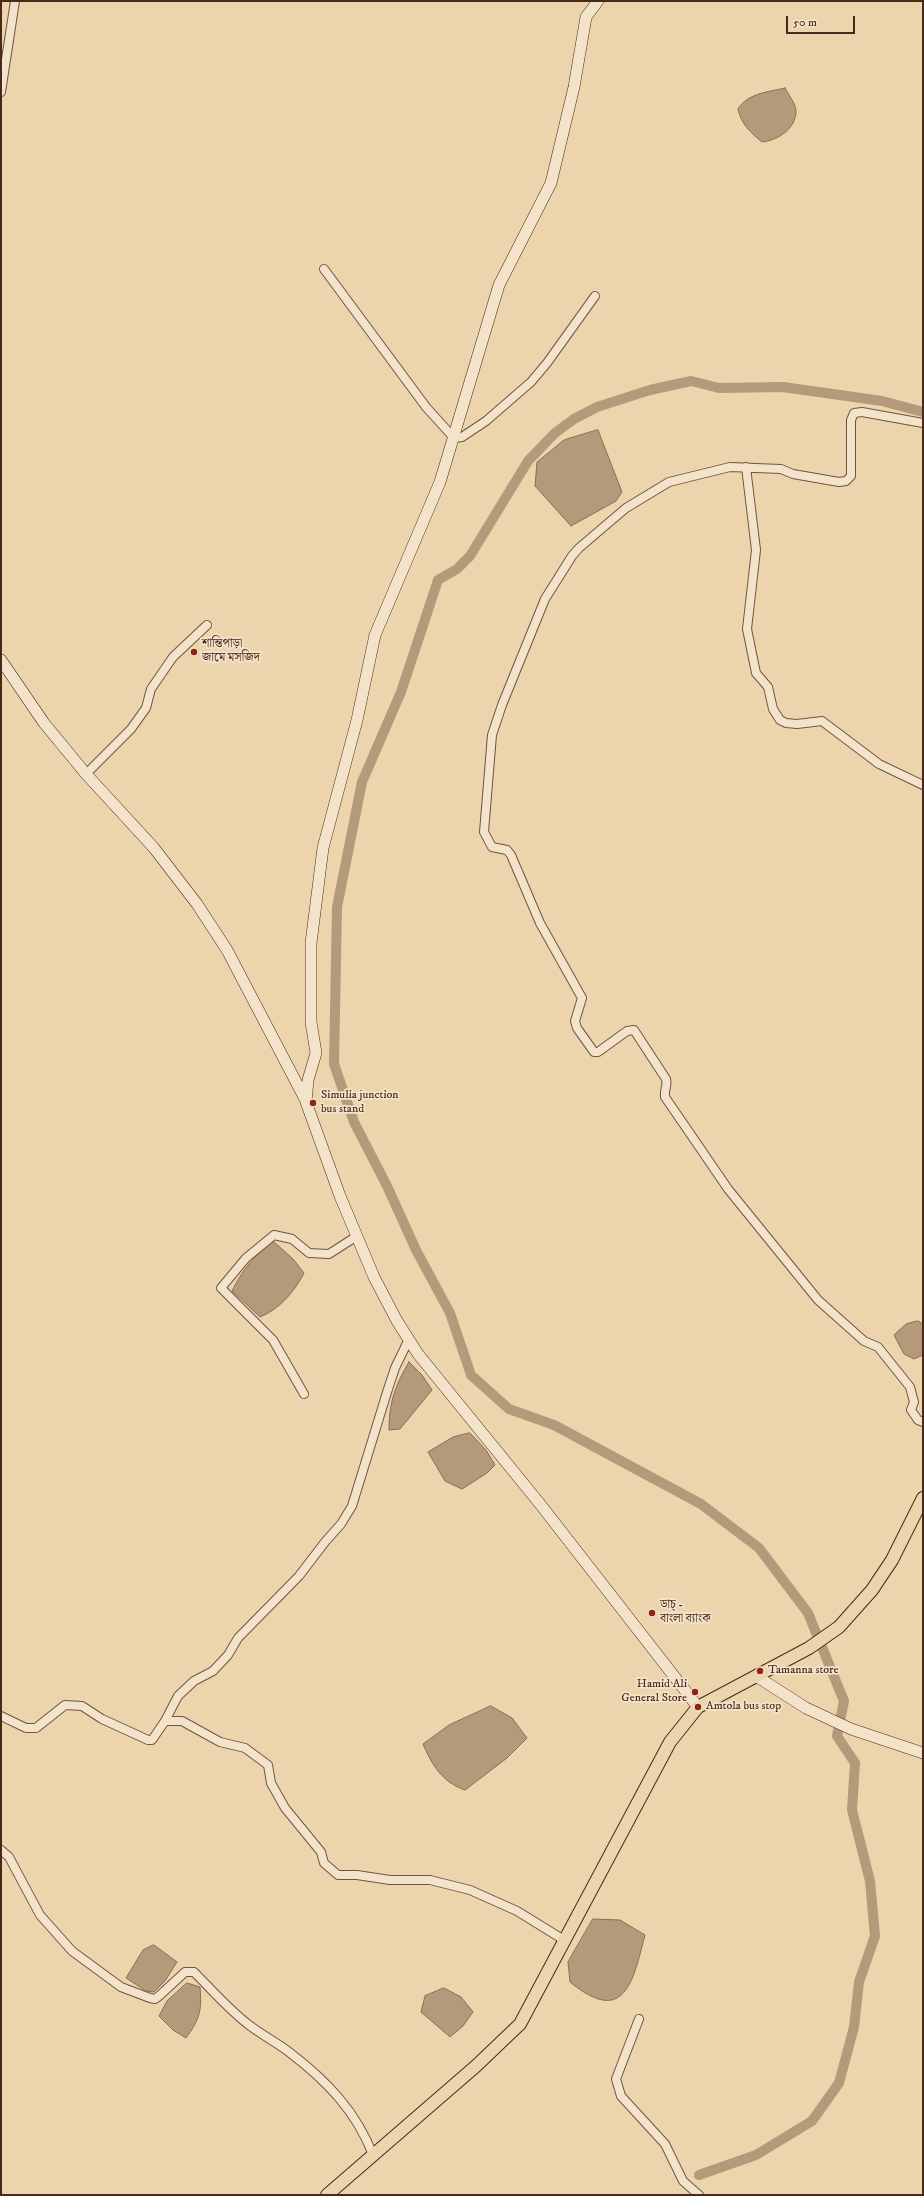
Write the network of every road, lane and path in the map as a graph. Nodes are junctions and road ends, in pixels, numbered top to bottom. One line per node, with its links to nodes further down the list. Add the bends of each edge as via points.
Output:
1 (15, 1): 3 (street)
2 (598, 1): 7 (street, via 586,17 574,87 551,183 499,285)
3 (1, 92)
4 (324, 270): 7 (street, via 426,407)
5 (595, 296): 7 (street, via 531,382 486,421 462,438)
6 (923, 423): 8 (street, via 862,412 854,414 851,420 851,476 846,481)
7 (454, 438): 13 (street, via 440,482 375,635 357,720 323,848 311,943 311,1022 316,1053 308,1080)
8 (746, 467): 12 (street, via 756,550 747,629 756,672 768,687 773,709 780,720 786,723 822,721 879,764); 17 (street, via 730,467 669,482 616,516 572,556 545,599 492,735 484,832 492,847 508,850 540,923 582,998 575,1021 594,1052 598,1052 627,1031 634,1030 666,1079 665,1097 728,1188 818,1300 864,1341 878,1348 910,1387 914,1402 912,1410 918,1420)
9 (206, 625): 11 (street, via 173,657 151,689 146,708 131,729 112,745)
10 (1, 660): 11 (street, via 44,723)
11 (86, 774): 13 (street, via 154,848 197,904 227,950)
12 (923, 785)
13 (306, 1102): 14 (street)
14 (357, 1236): 15 (street, via 374,1277); 16 (street, via 329,1254 310,1253 292,1238 274,1235 246,1258 221,1288 273,1340)
15 (409, 1339): 20 (street); 22 (street, via 395,1368 352,1506 341,1524 299,1576 247,1628 213,1671 194,1681 178,1696)
16 (304, 1394)
17 (923, 1422)
18 (923, 1498): 19 (main road, via 892,1560 872,1590 839,1627 809,1648)
19 (756, 1676): 20 (main road); 23 (street, via 819,1714 852,1729)
20 (698, 1707): 25 (main road, via 670,1742)
21 (1, 1716): 22 (street, via 26,1728 36,1728 65,1705 82,1706 148,1740 152,1740)
22 (166, 1721): 25 (street, via 182,1721 220,1742 245,1748 268,1765 270,1784 285,1808 321,1852 324,1863 338,1875 390,1880 430,1880 470,1890 517,1911)
23 (923, 1753)
24 (1, 1850): 27 (street, via 9,1858 40,1915 72,1951 121,1987 155,1999 185,1972 194,1972 248,2024 290,2052 326,2085 350,2110 365,2135)
25 (564, 1940): 27 (main road, via 520,2024)
26 (639, 2019): 29 (street, via 616,2079 621,2096 665,2144 683,2181)
27 (372, 2156): 28 (main road)
28 (327, 2195)
29 (699, 2195)

